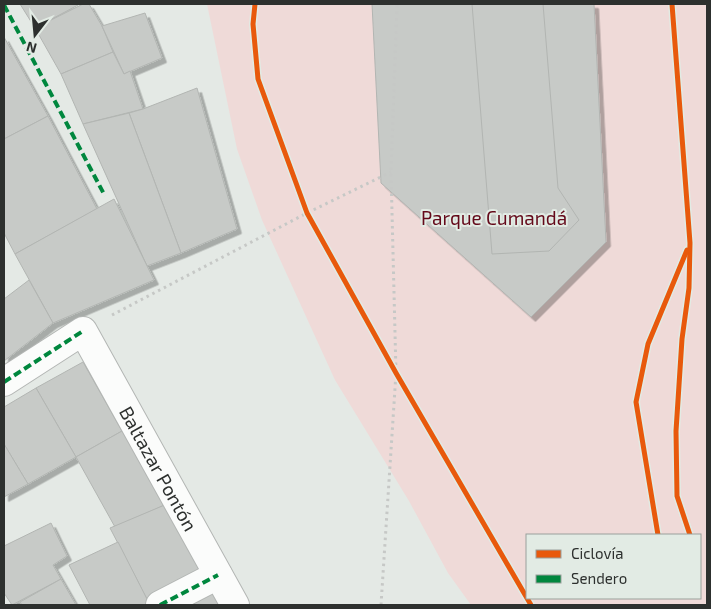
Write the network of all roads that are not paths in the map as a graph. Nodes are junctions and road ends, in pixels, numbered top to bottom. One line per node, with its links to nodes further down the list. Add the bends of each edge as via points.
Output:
1 (4, 382): 2 (street, Baltazar Pontón, via 83,331)
2 (218, 575): 3 (street); 4 (street, Baltazar Pontón)
3 (160, 605)
4 (235, 605)

